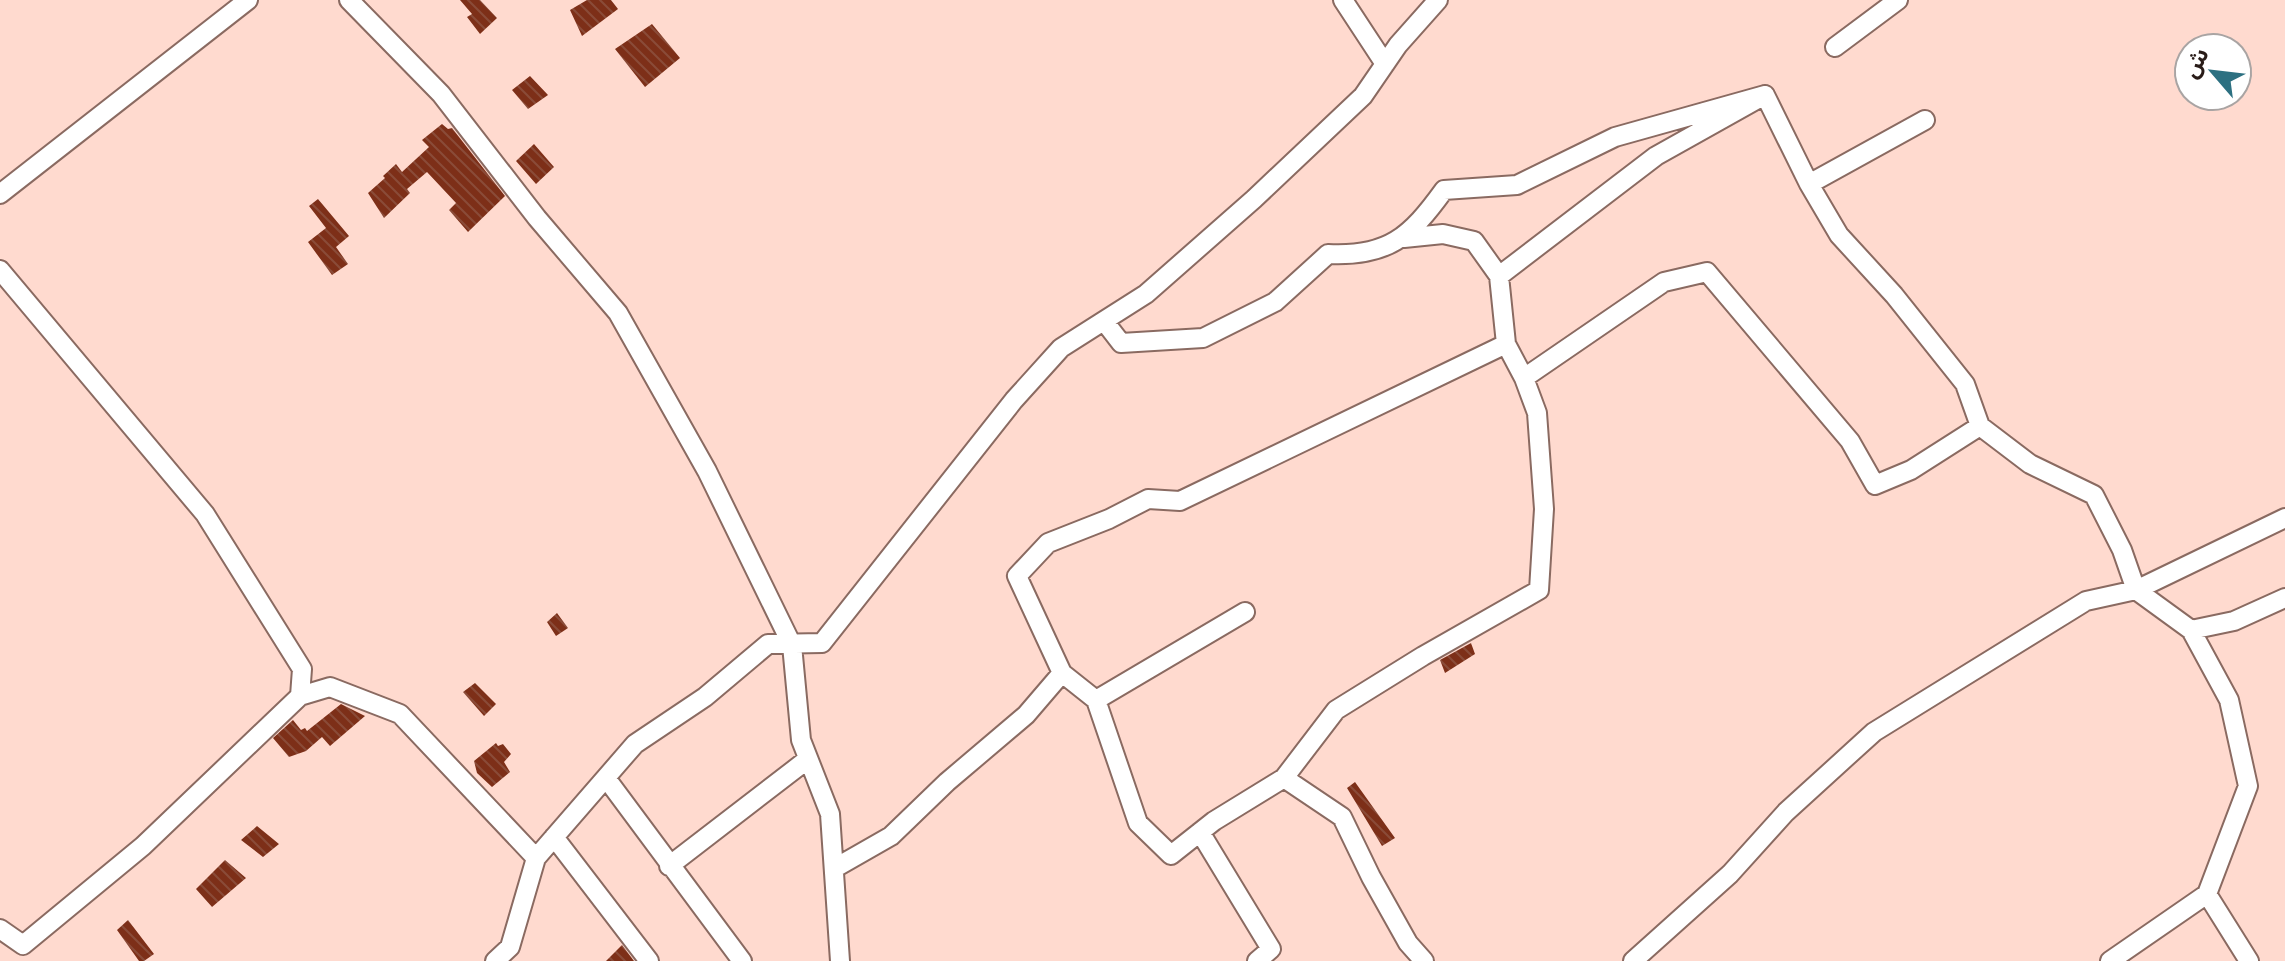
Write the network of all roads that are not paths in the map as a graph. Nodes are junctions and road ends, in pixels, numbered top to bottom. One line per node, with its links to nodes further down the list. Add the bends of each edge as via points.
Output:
1 (248, 0): 11 (street)
2 (349, 0): 24 (street, via 441,94 618,313 707,471)
3 (1343, 0): 7 (street)
4 (1438, 0): 7 (street)
5 (1898, 0): 6 (street)
6 (1835, 47)
7 (1385, 64): 15 (street, via 1363,96 1254,199 1146,294)
8 (1765, 95): 10 (street); 12 (street, via 1615,137 1517,185 1444,190); 14 (street, via 1656,156)
9 (1925, 120): 10 (street)
10 (1809, 184): 18 (street, via 1839,235 1965,384)
11 (0, 194)
12 (1404, 238): 14 (street, via 1443,234 1474,241); 15 (street, via 1357,255 1328,254 1275,302 1203,338 1121,343)
13 (0, 270): 26 (street, via 205,514 302,669)
14 (1499, 276): 16 (street)
15 (1104, 321): 24 (street, via 1061,348 1014,400 822,643)
16 (1506, 344): 17 (street); 25 (street, via 1180,501 1148,499 1048,543 1017,576)
17 (1524, 378): 18 (street, via 1664,282 1707,272 1850,441 1875,485 1911,470); 30 (street, via 1537,413 1544,509 1539,590 1336,710)
18 (1980, 426): 20 (street, via 2030,464 2094,495)
19 (2285, 518): 20 (street)
20 (2136, 590): 23 (street); 45 (street, via 2086,601 1874,732)
21 (2285, 598): 23 (street, via 2234,621)
22 (1245, 612): 27 (street)
23 (2191, 630): 36 (street, via 2229,700 2248,786)
24 (792, 645): 28 (street, via 801,740); 29 (street, via 768,644 705,697 635,744)
25 (1062, 673): 27 (street); 35 (street, via 1026,715 891,836)
26 (300, 696): 33 (street, via 330,687 400,714); 37 (street, via 143,846 23,945)
27 (1096, 700): 31 (street, via 1138,823 1171,855)
28 (808, 759): 34 (street); 35 (street, via 830,814)
29 (606, 778): 32 (street); 34 (street)
30 (1284, 778): 31 (street); 44 (street, via 1342,817 1400,930)
31 (1200, 832): 43 (street, via 1271,949)
32 (554, 837): 33 (street); 40 (street)
33 (536, 858): 39 (street, via 510,947)
34 (669, 866): 41 (street)
35 (835, 868): 42 (street)
36 (2207, 894): 38 (street); 46 (street)
37 (0, 929)
38 (2245, 955): 47 (street)
39 (495, 961)
40 (649, 961)
41 (742, 961)
42 (840, 961)
43 (1257, 961)
44 (1424, 961)
45 (1633, 961)
46 (2110, 961)
47 (2226, 961)

